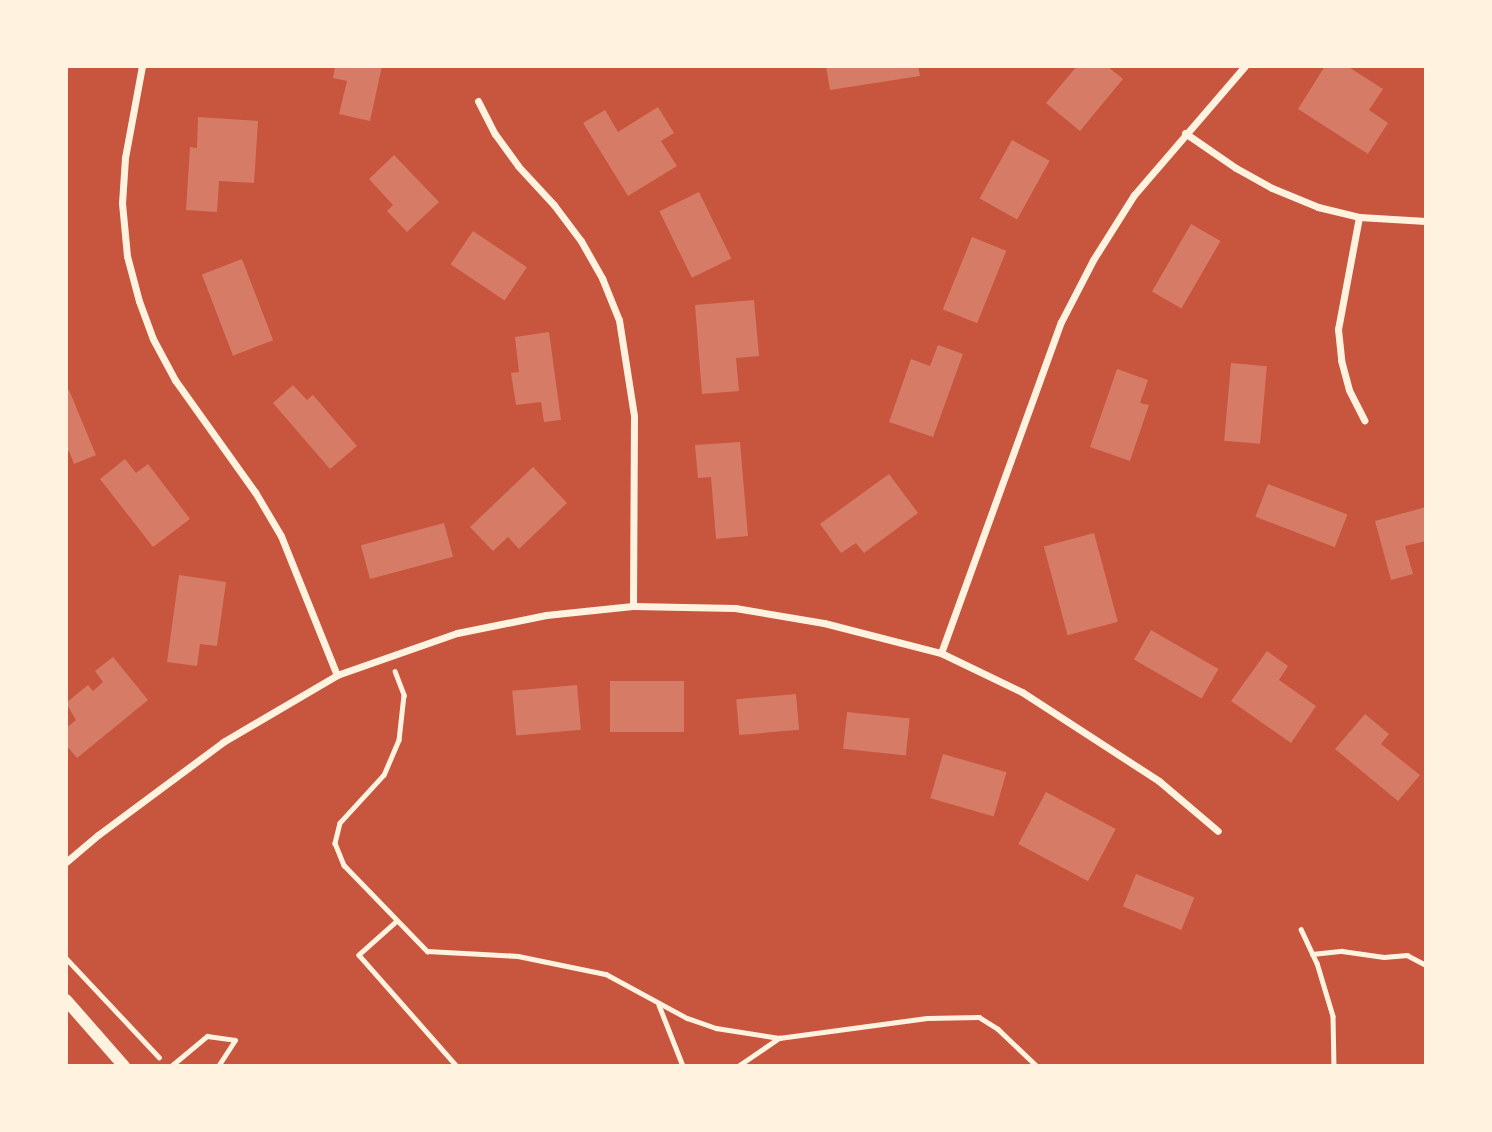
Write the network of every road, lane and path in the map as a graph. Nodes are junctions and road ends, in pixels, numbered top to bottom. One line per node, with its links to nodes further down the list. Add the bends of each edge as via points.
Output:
1 (142, 66): 11 (street, via 124,158 122,203 127,256 139,301 175,380 281,536)
2 (1245, 66): 4 (street)
3 (478, 101): 8 (street, via 517,166 581,241 619,320 634,416)
4 (1185, 132): 5 (street, via 1272,188); 9 (street, via 1134,195 1061,322)
5 (1359, 217): 6 (street); 7 (street, via 1338,328 1349,390)
6 (1426, 221)
7 (1364, 419)
8 (633, 606): 9 (street, via 735,608 824,623); 10 (street, via 495,625)
9 (941, 653): 12 (street, via 1022,692 1159,780)
10 (389, 654): 11 (street); 14 (path, via 404,695 399,740 384,775 340,823 335,843 344,865)
11 (337, 675): 13 (street, via 223,742)
12 (1218, 831)
13 (66, 862)
14 (397, 920): 20 (path, via 426,951 518,956 606,974); 25 (path, via 359,955)
15 (1301, 929): 16 (path)
16 (1312, 954): 18 (path, via 1407,955); 29 (path, via 1333,1016)
17 (66, 958): 23 (path)
18 (1425, 965)
19 (66, 1000): 22 (street)
20 (659, 1005): 21 (path, via 716,1028); 26 (path)
21 (779, 1038): 27 (path); 28 (path, via 927,1018 979,1017)
22 (124, 1066)
23 (169, 1066): 24 (lane, via 207,1036 235,1041)
24 (218, 1066)
25 (457, 1066)
26 (683, 1066)
27 (738, 1066)
28 (1037, 1066)
29 (1334, 1066)

